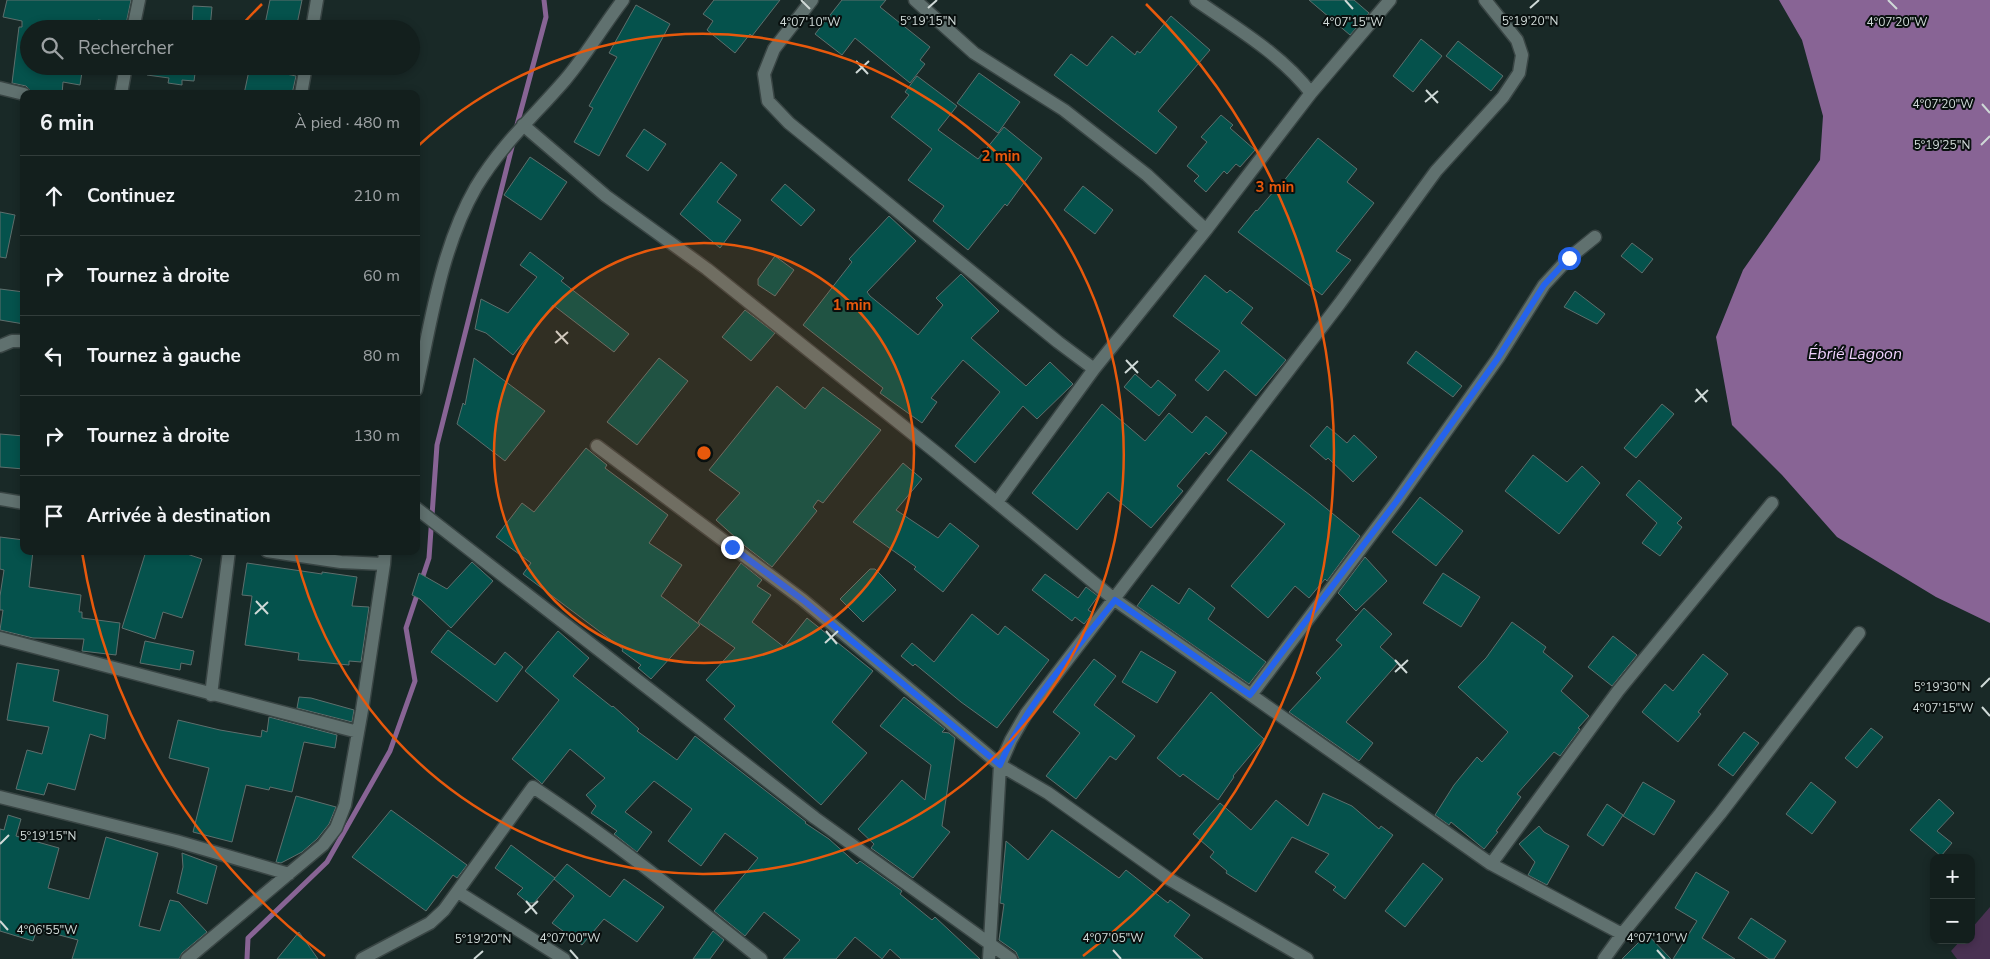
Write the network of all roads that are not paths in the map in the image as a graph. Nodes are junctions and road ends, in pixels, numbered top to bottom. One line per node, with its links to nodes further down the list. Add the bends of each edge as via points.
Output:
1 (138, 0): 9 (street)
2 (317, 0): 10 (street)
3 (623, 0): 18 (street, via 577,65)
4 (812, 0): 23 (street, via 774,50 764,74 768,101 797,129)
5 (915, 0): 19 (street, via 974,53 1064,110 1146,175)
6 (1196, 0): 17 (street, via 1280,59 1298,75)
7 (1390, 0): 17 (street)
8 (1485, 0): 35 (street, via 1517,40 1522,55 1519,73 1503,97 1436,171 1340,304)
9 (135, 20)
10 (314, 20)
11 (124, 75): 14 (street)
12 (304, 75): 15 (street)
13 (0, 88): 16 (street)
14 (122, 90)
15 (302, 90)
16 (20, 93)
17 (1311, 93): 19 (street)
18 (523, 125): 24 (street, via 504,146 476,189 456,231); 28 (street, via 606,196 707,269)
19 (1206, 230): 23 (street)
20 (1595, 237): 39 (street, via 1569,258 1544,285 1498,358 1396,502)
21 (20, 341): 22 (street)
22 (0, 346)
23 (1094, 369): 28 (street)
24 (420, 373)
25 (597, 446): 41 (street, via 803,600)
26 (0, 499): 27 (street)
27 (20, 502)
28 (997, 502): 35 (street)
29 (1772, 503): 43 (street, via 1618,691)
30 (420, 511): 47 (street, via 815,818)
31 (228, 555): 38 (street)
32 (294, 555): 34 (street)
33 (385, 555): 34 (street)
34 (384, 564): 40 (street)
35 (1115, 600): 39 (street); 41 (street, via 1026,714)
36 (1859, 633): 46 (street, via 1720,814)
37 (0, 638): 38 (street)
38 (211, 695): 40 (street)
39 (1250, 695): 43 (street)
40 (358, 732): 44 (street, via 345,805 336,828 323,845)
41 (1000, 765): 47 (street); 54 (street, via 1048,793 1169,879)
42 (0, 797): 44 (street, via 176,841)
43 (1491, 864): 46 (street)
44 (289, 874): 48 (street)
45 (458, 892): 49 (street, via 430,923); 50 (street); 51 (street, via 533,787)
46 (1622, 934): 55 (street)
47 (990, 943): 52 (street); 53 (street)
48 (187, 959)
49 (362, 959)
50 (564, 959)
51 (761, 959)
52 (989, 959)
53 (1011, 959)
54 (1307, 959)
55 (1604, 959)

